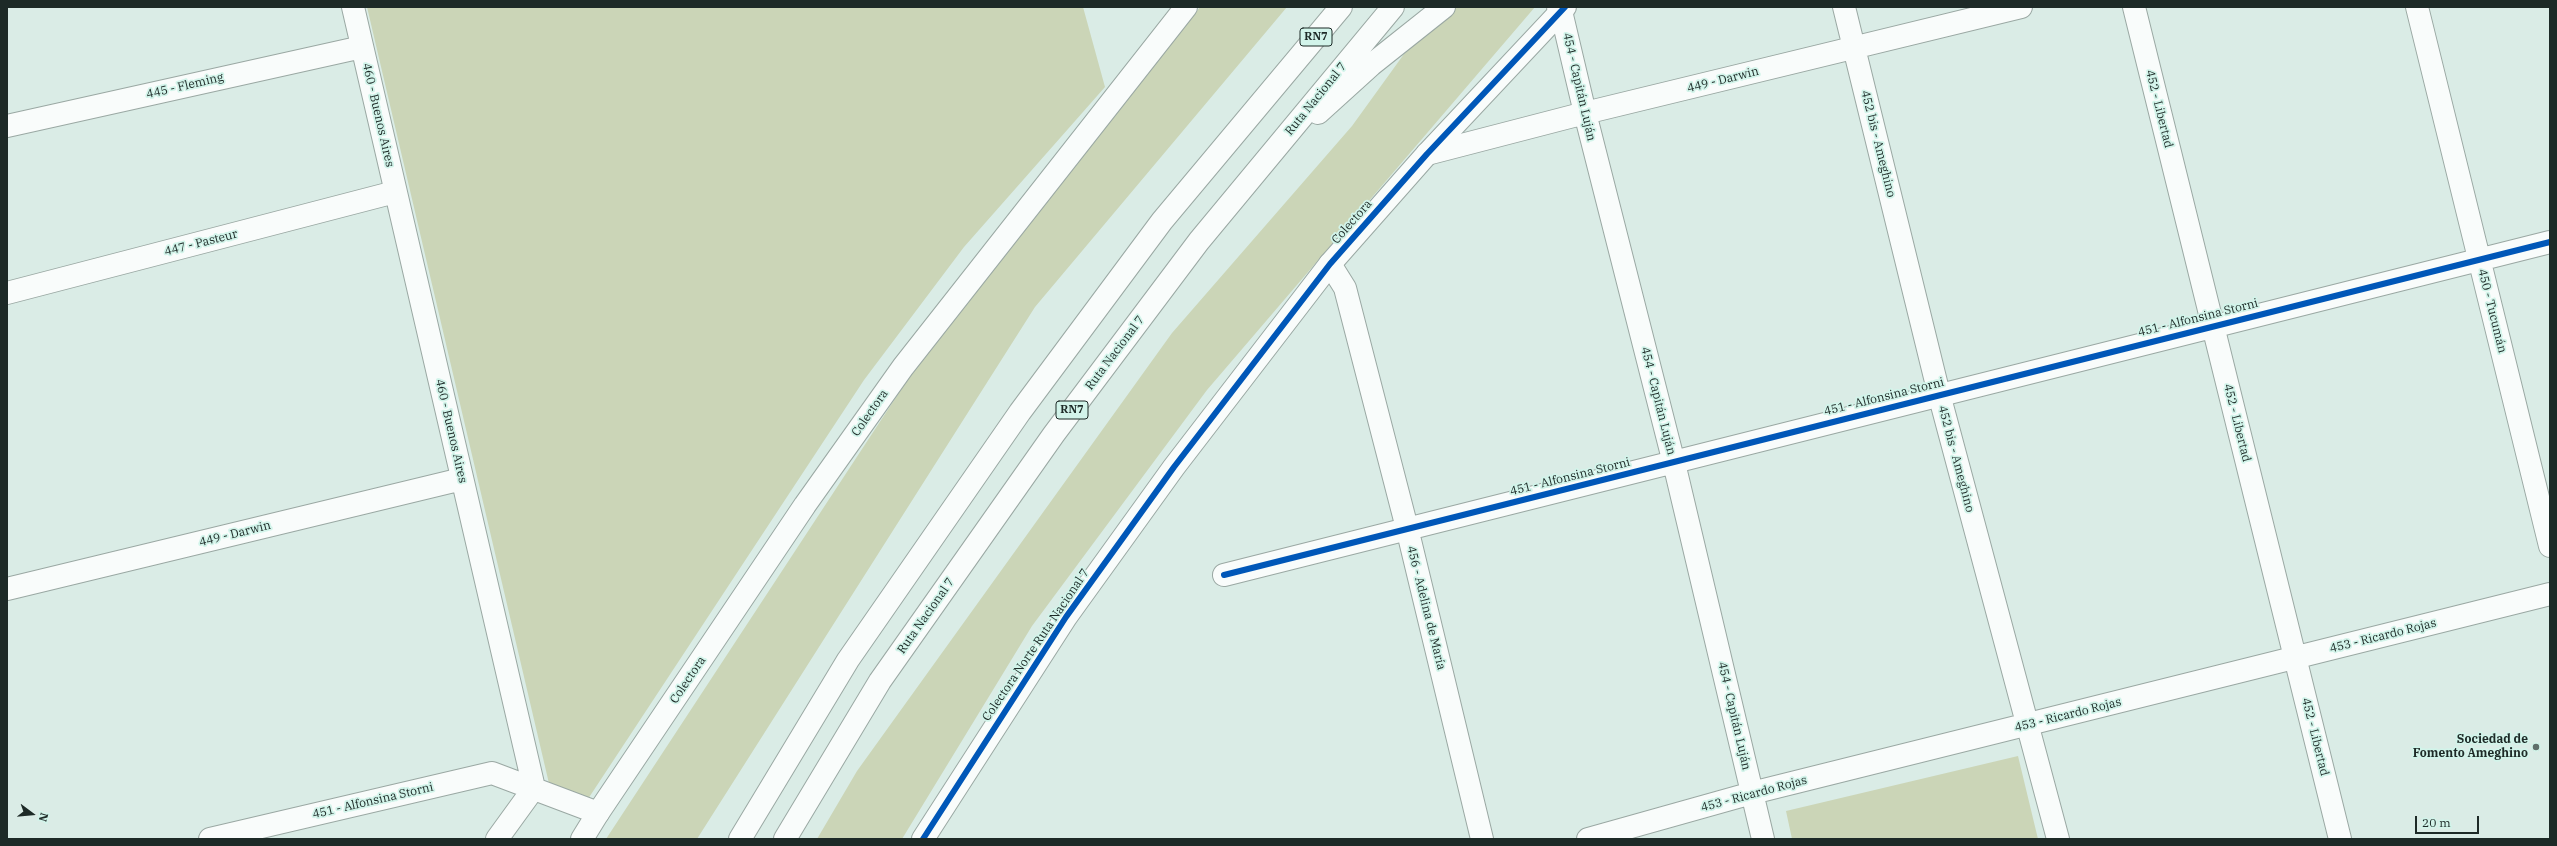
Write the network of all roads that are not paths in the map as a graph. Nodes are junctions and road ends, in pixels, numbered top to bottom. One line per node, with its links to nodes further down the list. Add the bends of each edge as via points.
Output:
1 (353, 7): 12 (main road, 460 - Buenos Aires)
2 (1186, 7): 38 (main road, Colectora, via 903,367 806,505)
3 (1324, 7): 14 (main road)
4 (1341, 7): 14 (main road, RN7)
5 (1393, 7): 18 (main road, Ruta Nacional 7 / RN7)
6 (1444, 7): 18 (main road, via 1371,64)
7 (1844, 7): 13 (main road, 452 bis - Ameghino)
8 (2021, 7): 13 (main road, 449 - Darwin)
9 (2134, 7): 24 (main road, 452 - Libertad)
10 (2417, 7): 21 (main road, 450 - Tucumán)
11 (1562, 8): 15 (main road, 454 - Capitán Luján); 17 (main road, Colectora)
12 (362, 47): 16 (main road, 445 - Fleming); 19 (main road, 460 - Buenos Aires)
13 (1854, 48): 15 (main road, 449 - Darwin); 25 (main road, 452 bis - Ameghino)
14 (1291, 67): 42 (main road, RN7, via 1162,221 1020,412 848,660)
15 (1585, 113): 17 (main road, 449 - Darwin); 26 (main road, 454 - Capitán Luján)
16 (7, 126)
17 (1426, 154): 22 (main road, Colectora)
18 (1257, 170): 43 (main road, Ruta Nacional 7 / RN7, via 1199,241 1054,434 880,681)
19 (395, 192): 23 (main road, 447 - Pasteur); 28 (main road, 460 - Buenos Aires)
20 (2550, 242): 21 (main road, 451 - Alfonsina Storni)
21 (2479, 260): 24 (main road, 451 - Alfonsina Storni); 30 (main road, 450 - Tucumán)
22 (1330, 264): 27 (main road, Colectora); 29 (main road, 456 - Adelina de María, via 1345,288)
23 (7, 293)
24 (2213, 326): 25 (main road, 451 - Alfonsina Storni); 34 (main road, 452 - Libertad)
25 (1939, 394): 26 (main road, 451 - Alfonsina Storni); 35 (main road, 452 bis - Ameghino)
26 (1674, 462): 29 (main road, 451 - Alfonsina Storni); 37 (main road, 454 - Capitán Luján)
27 (1174, 467): 44 (main road, Colectora Norte Ruta Nacional 7, via 1066,616)
28 (462, 479): 32 (main road, 449 - Darwin); 36 (main road, 460 - Buenos Aires)
29 (1407, 528): 31 (main road, 451 - Alfonsina Storni); 45 (main road, 456 - Adelina de María)
30 (2550, 546)
31 (1224, 575)
32 (7, 589)
33 (2550, 594): 34 (main road, 453 - Ricardo Rojas)
34 (2295, 658): 35 (main road, 453 - Ricardo Rojas); 49 (main road, 452 - Libertad)
35 (2028, 725): 37 (main road, 453 - Ricardo Rojas); 48 (main road, 452 bis - Ameghino)
36 (534, 788): 38 (main road); 39 (main road, 451 - Alfonsina Storni, via 492,773); 40 (main road)
37 (1752, 793): 46 (main road, 453 - Ricardo Rojas); 47 (main road, 454 - Capitán Luján)
38 (598, 813): 41 (main road, Colectora)
39 (210, 839)
40 (497, 839)
41 (582, 839)
42 (740, 839)
43 (785, 839)
44 (923, 839)
45 (1482, 839)
46 (1588, 839)
47 (1763, 839)
48 (2058, 839)
49 (2340, 839)

